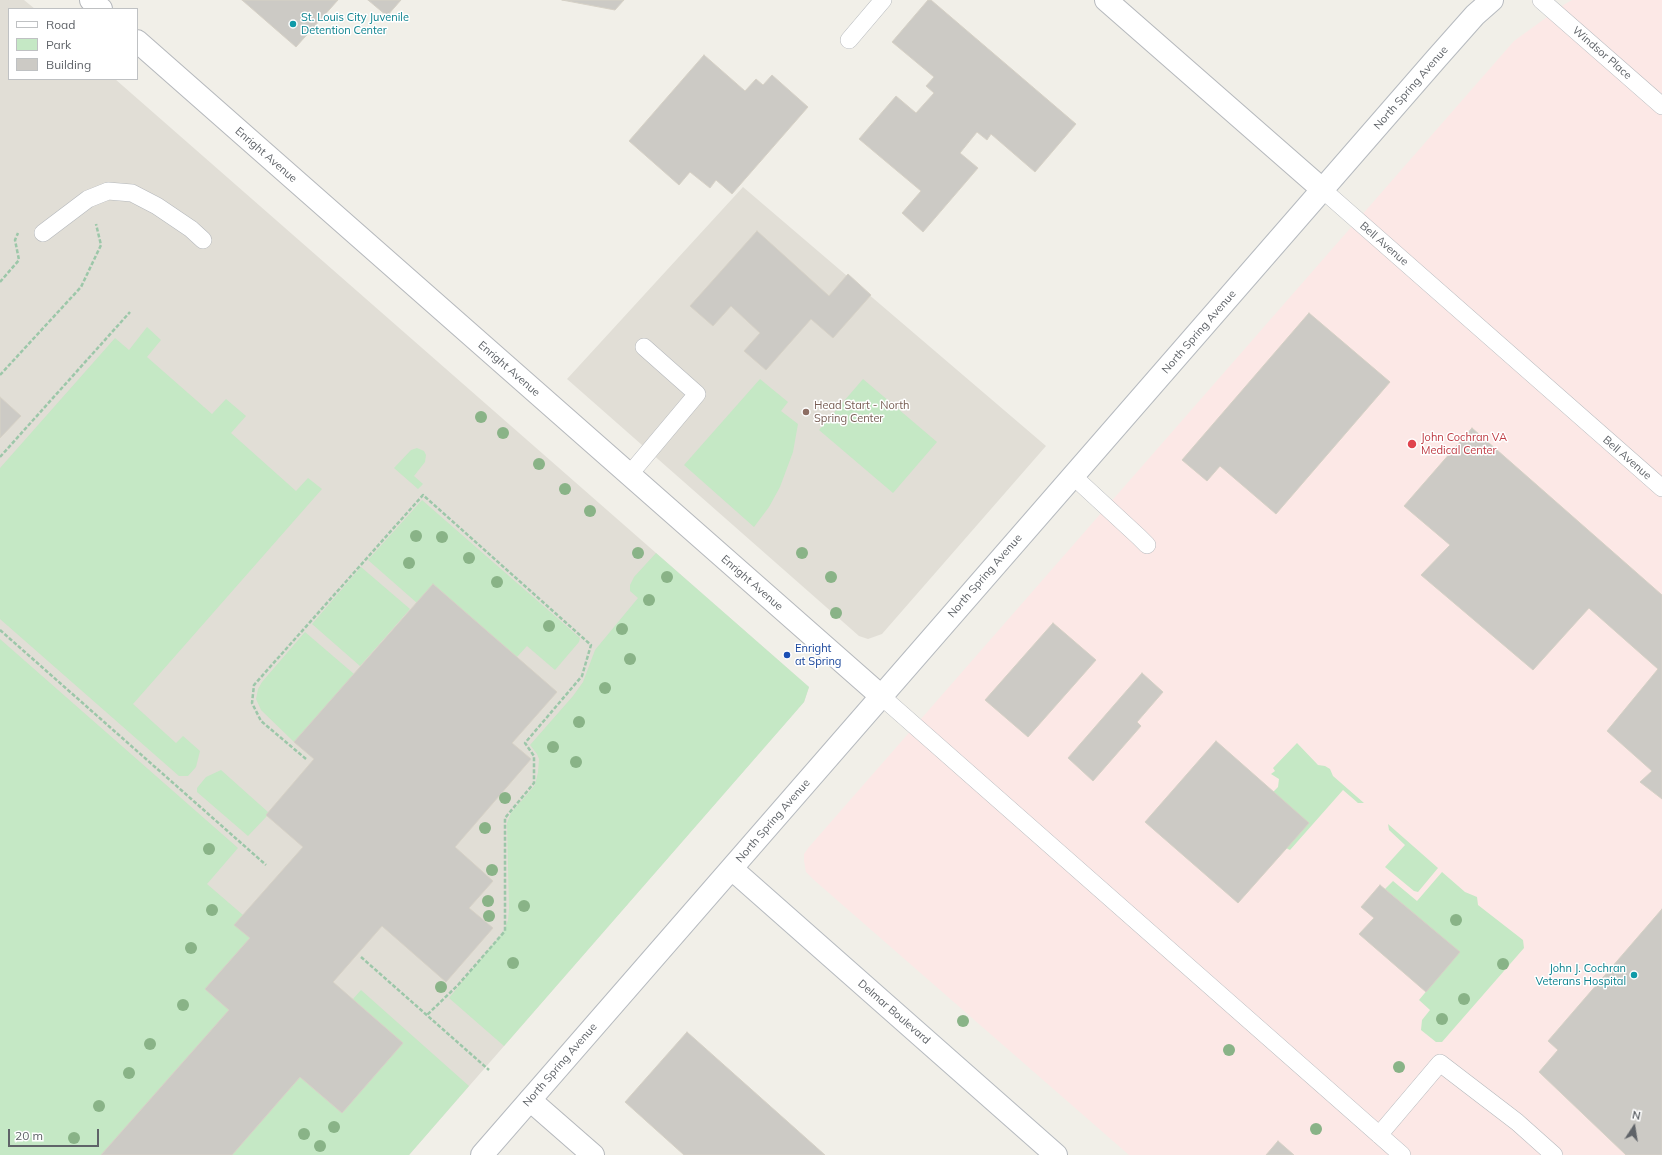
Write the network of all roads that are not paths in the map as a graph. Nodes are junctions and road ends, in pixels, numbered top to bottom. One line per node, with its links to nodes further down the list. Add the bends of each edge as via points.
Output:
1 (91, 0): 6 (street)
2 (883, 0): 7 (lane)
3 (1106, 0): 10 (street, Bell Avenue)
4 (1492, 0): 10 (street, North Spring Avenue, via 1470,21)
5 (1541, 0): 9 (lane, Windsor Place)
6 (100, 8)
7 (849, 40)
8 (138, 42): 14 (street, Enright Avenue)
9 (1662, 106)
10 (1323, 190): 15 (street, North Spring Avenue); 16 (lane, Bell Avenue)
11 (43, 233): 12 (lane, via 88,199 108,191 132,193 157,206)
12 (203, 240)
13 (644, 347): 14 (lane, via 697,394)
14 (630, 475): 18 (street, Enright Avenue)
15 (1073, 476): 17 (lane); 18 (street, North Spring Avenue)
16 (1662, 488)
17 (1147, 546)
18 (880, 696): 19 (street, North Spring Avenue); 21 (lane)
19 (732, 869): 20 (street, North Spring Avenue); 24 (street, Delmar Boulevard)
20 (530, 1100): 22 (street, North Spring Avenue); 23 (street)
21 (1379, 1135): 25 (lane); 26 (lane, via 1440,1063)
22 (482, 1155)
23 (593, 1155)
24 (1056, 1155)
25 (1402, 1155)
26 (1554, 1155)

